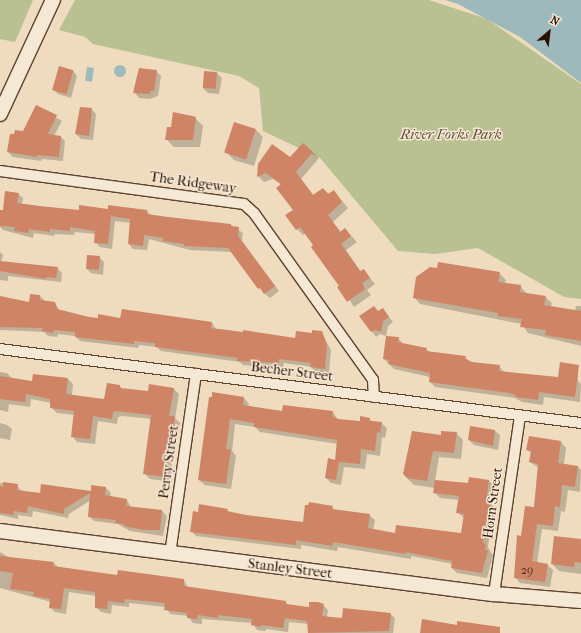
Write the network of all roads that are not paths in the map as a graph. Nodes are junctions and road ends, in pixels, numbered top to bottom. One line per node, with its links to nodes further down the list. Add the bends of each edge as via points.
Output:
1 (53, 0): 2 (main road)
2 (0, 114)
3 (0, 171): 6 (street, The Ridgeway, via 244,204 254,213 374,380)
4 (0, 349): 5 (street, Becher Street)
5 (196, 374): 6 (street, Becher Street); 10 (street, Perry Street)
6 (374, 397): 7 (street, Becher Street)
7 (520, 416): 8 (street, Becher Street); 11 (street, Horn Street)
8 (581, 423)
9 (0, 531): 10 (main road, Stanley Street)
10 (170, 554): 11 (main road, Stanley Street)
11 (494, 594): 12 (main road, Stanley Street)
12 (581, 601)

